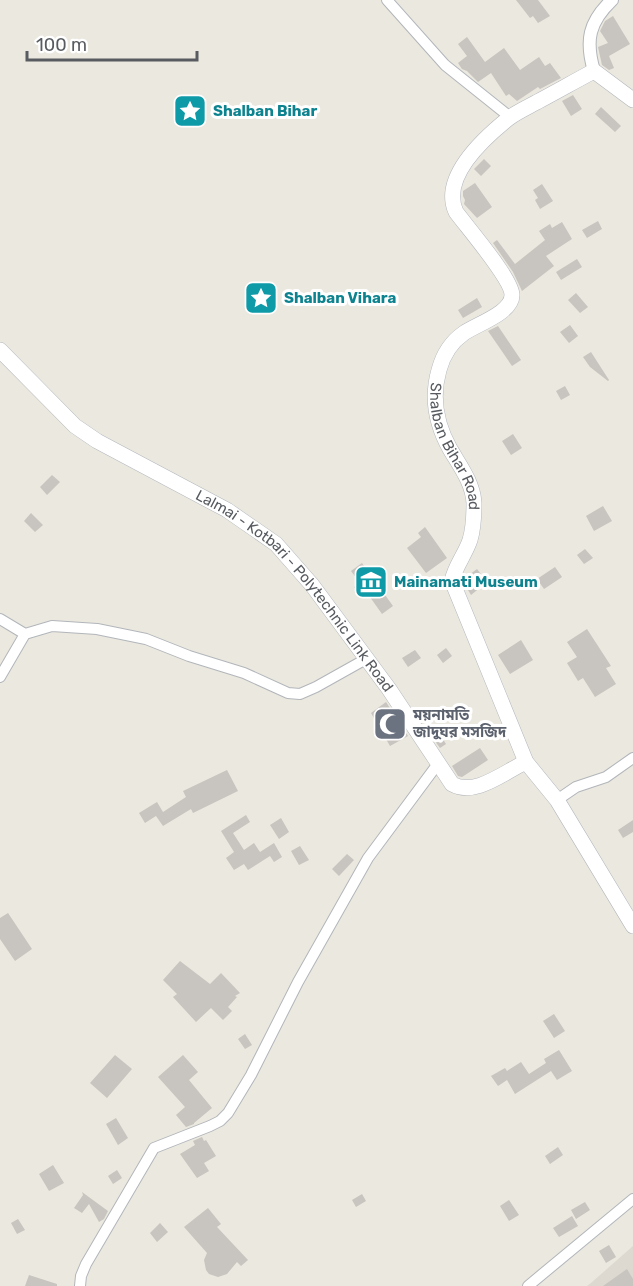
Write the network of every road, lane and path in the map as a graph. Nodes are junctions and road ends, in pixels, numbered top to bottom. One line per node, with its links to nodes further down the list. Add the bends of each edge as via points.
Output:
1 (387, 0): 5 (street, via 445,65)
2 (612, 0): 3 (street, via 591,26 589,44)
3 (594, 70): 4 (main road); 5 (main road, Shalban Bihar Road)
4 (633, 100)
5 (510, 117): 12 (main road, Shalban Bihar Road, via 460,169 453,185 452,204 512,290 511,303 463,334 445,352 434,394 436,417 466,475 474,502 470,539 452,581)
6 (0, 350): 9 (main road, Lalmai - Kotbari - Polytechnic Link Road, via 89,436 227,510 276,544 312,585)
7 (0, 619): 8 (street)
8 (25, 634): 9 (street, via 52,627 97,628 146,639 244,673 288,693 300,694); 10 (street)
9 (366, 659): 13 (main road, Lalmai - Kotbari - Polytechnic Link Road)
10 (0, 677)
11 (633, 758): 14 (street, via 606,777 576,787)
12 (525, 762): 13 (main road, Lalmai - Kotbari - Polytechnic Link Road, via 467,789 452,784); 14 (main road)
13 (437, 765): 17 (street, via 369,858 228,1113 210,1126 154,1148 86,1264)
14 (557, 800): 15 (main road)
15 (633, 926)
16 (633, 1198): 18 (street)
17 (80, 1286)
18 (528, 1286)

